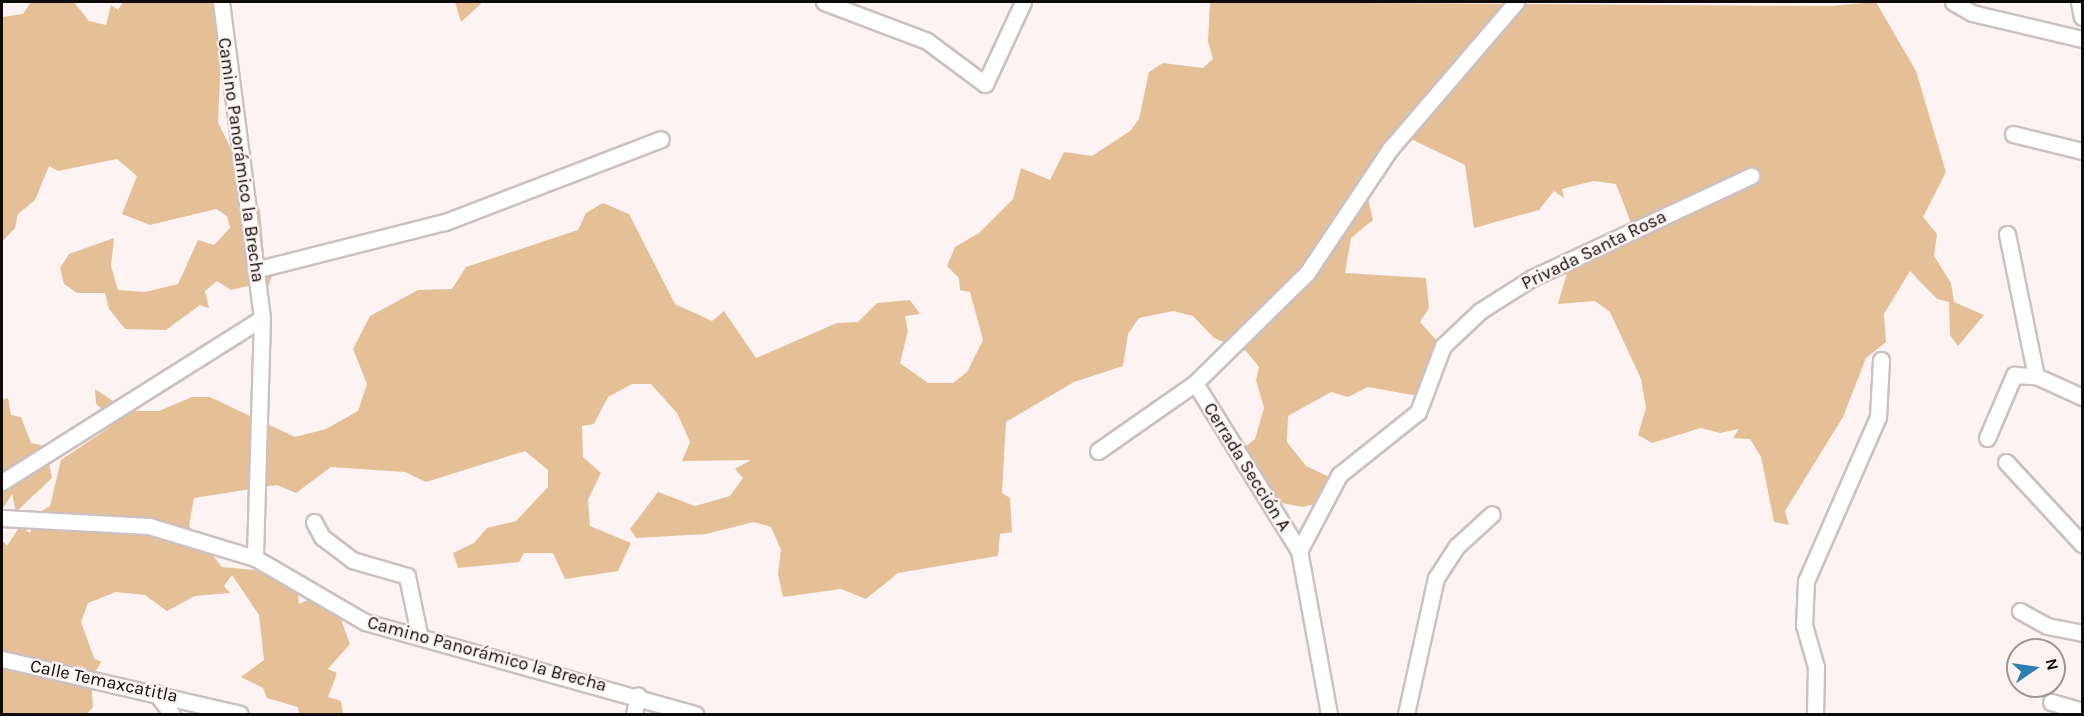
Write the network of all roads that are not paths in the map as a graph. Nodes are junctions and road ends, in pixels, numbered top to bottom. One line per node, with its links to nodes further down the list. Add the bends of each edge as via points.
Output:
1 (220, 2): 14 (street, Camino Panorámico la Brecha)
2 (824, 2): 3 (street, via 927,41 985,84)
3 (1023, 2)
4 (1516, 2): 18 (street, via 1390,149 1307,273)
5 (2079, 2): 7 (street)
6 (1953, 3): 8 (street, via 1972,13)
7 (2082, 17)
8 (2082, 39)
9 (2013, 134): 11 (street)
10 (661, 138): 14 (street, via 445,222)
11 (2082, 151)
12 (1751, 176): 28 (street, Privada Santa Rosa, via 1532,278 1480,311 1443,346 1418,412 1339,475)
13 (2007, 234): 17 (street)
14 (255, 270): 15 (street, Camino Panorámico la Brecha)
15 (262, 318): 23 (street); 29 (street, Camino Panorámico la Brecha)
16 (1881, 360): 44 (street, via 1878,417 1806,581 1804,625 1816,668)
17 (2036, 376): 19 (street); 20 (street, via 2014,375)
18 (1195, 383): 21 (street); 28 (street, Cerrada Sección A)
19 (2082, 397)
20 (1987, 438)
21 (1098, 452)
22 (2006, 462): 27 (street)
23 (2, 482)
24 (1492, 514): 43 (street, via 1457,546 1436,578)
25 (2, 518): 29 (street, Camino Panorámico la Brecha, via 149,526)
26 (314, 522): 32 (street, via 322,537 352,560 397,569 407,576)
27 (2082, 544)
28 (1299, 551): 42 (street)
29 (255, 558): 32 (street, Camino Panorámico la Brecha, via 365,622)
30 (2020, 611): 31 (street, via 2047,626)
31 (2082, 633)
32 (419, 634): 35 (street, Camino Panorámico la Brecha)
33 (2, 659): 34 (street, Calle Temaxcatitla)
34 (156, 693): 38 (street); 39 (street, Calle Temaxcatitla)
35 (638, 695): 40 (street); 41 (street, Camino Panorámico la Brecha)
36 (2051, 702): 37 (street)
37 (2082, 711)
38 (172, 714)
39 (240, 714)
40 (634, 714)
41 (695, 714)
42 (1329, 714)
43 (1406, 714)
44 (1815, 714)

